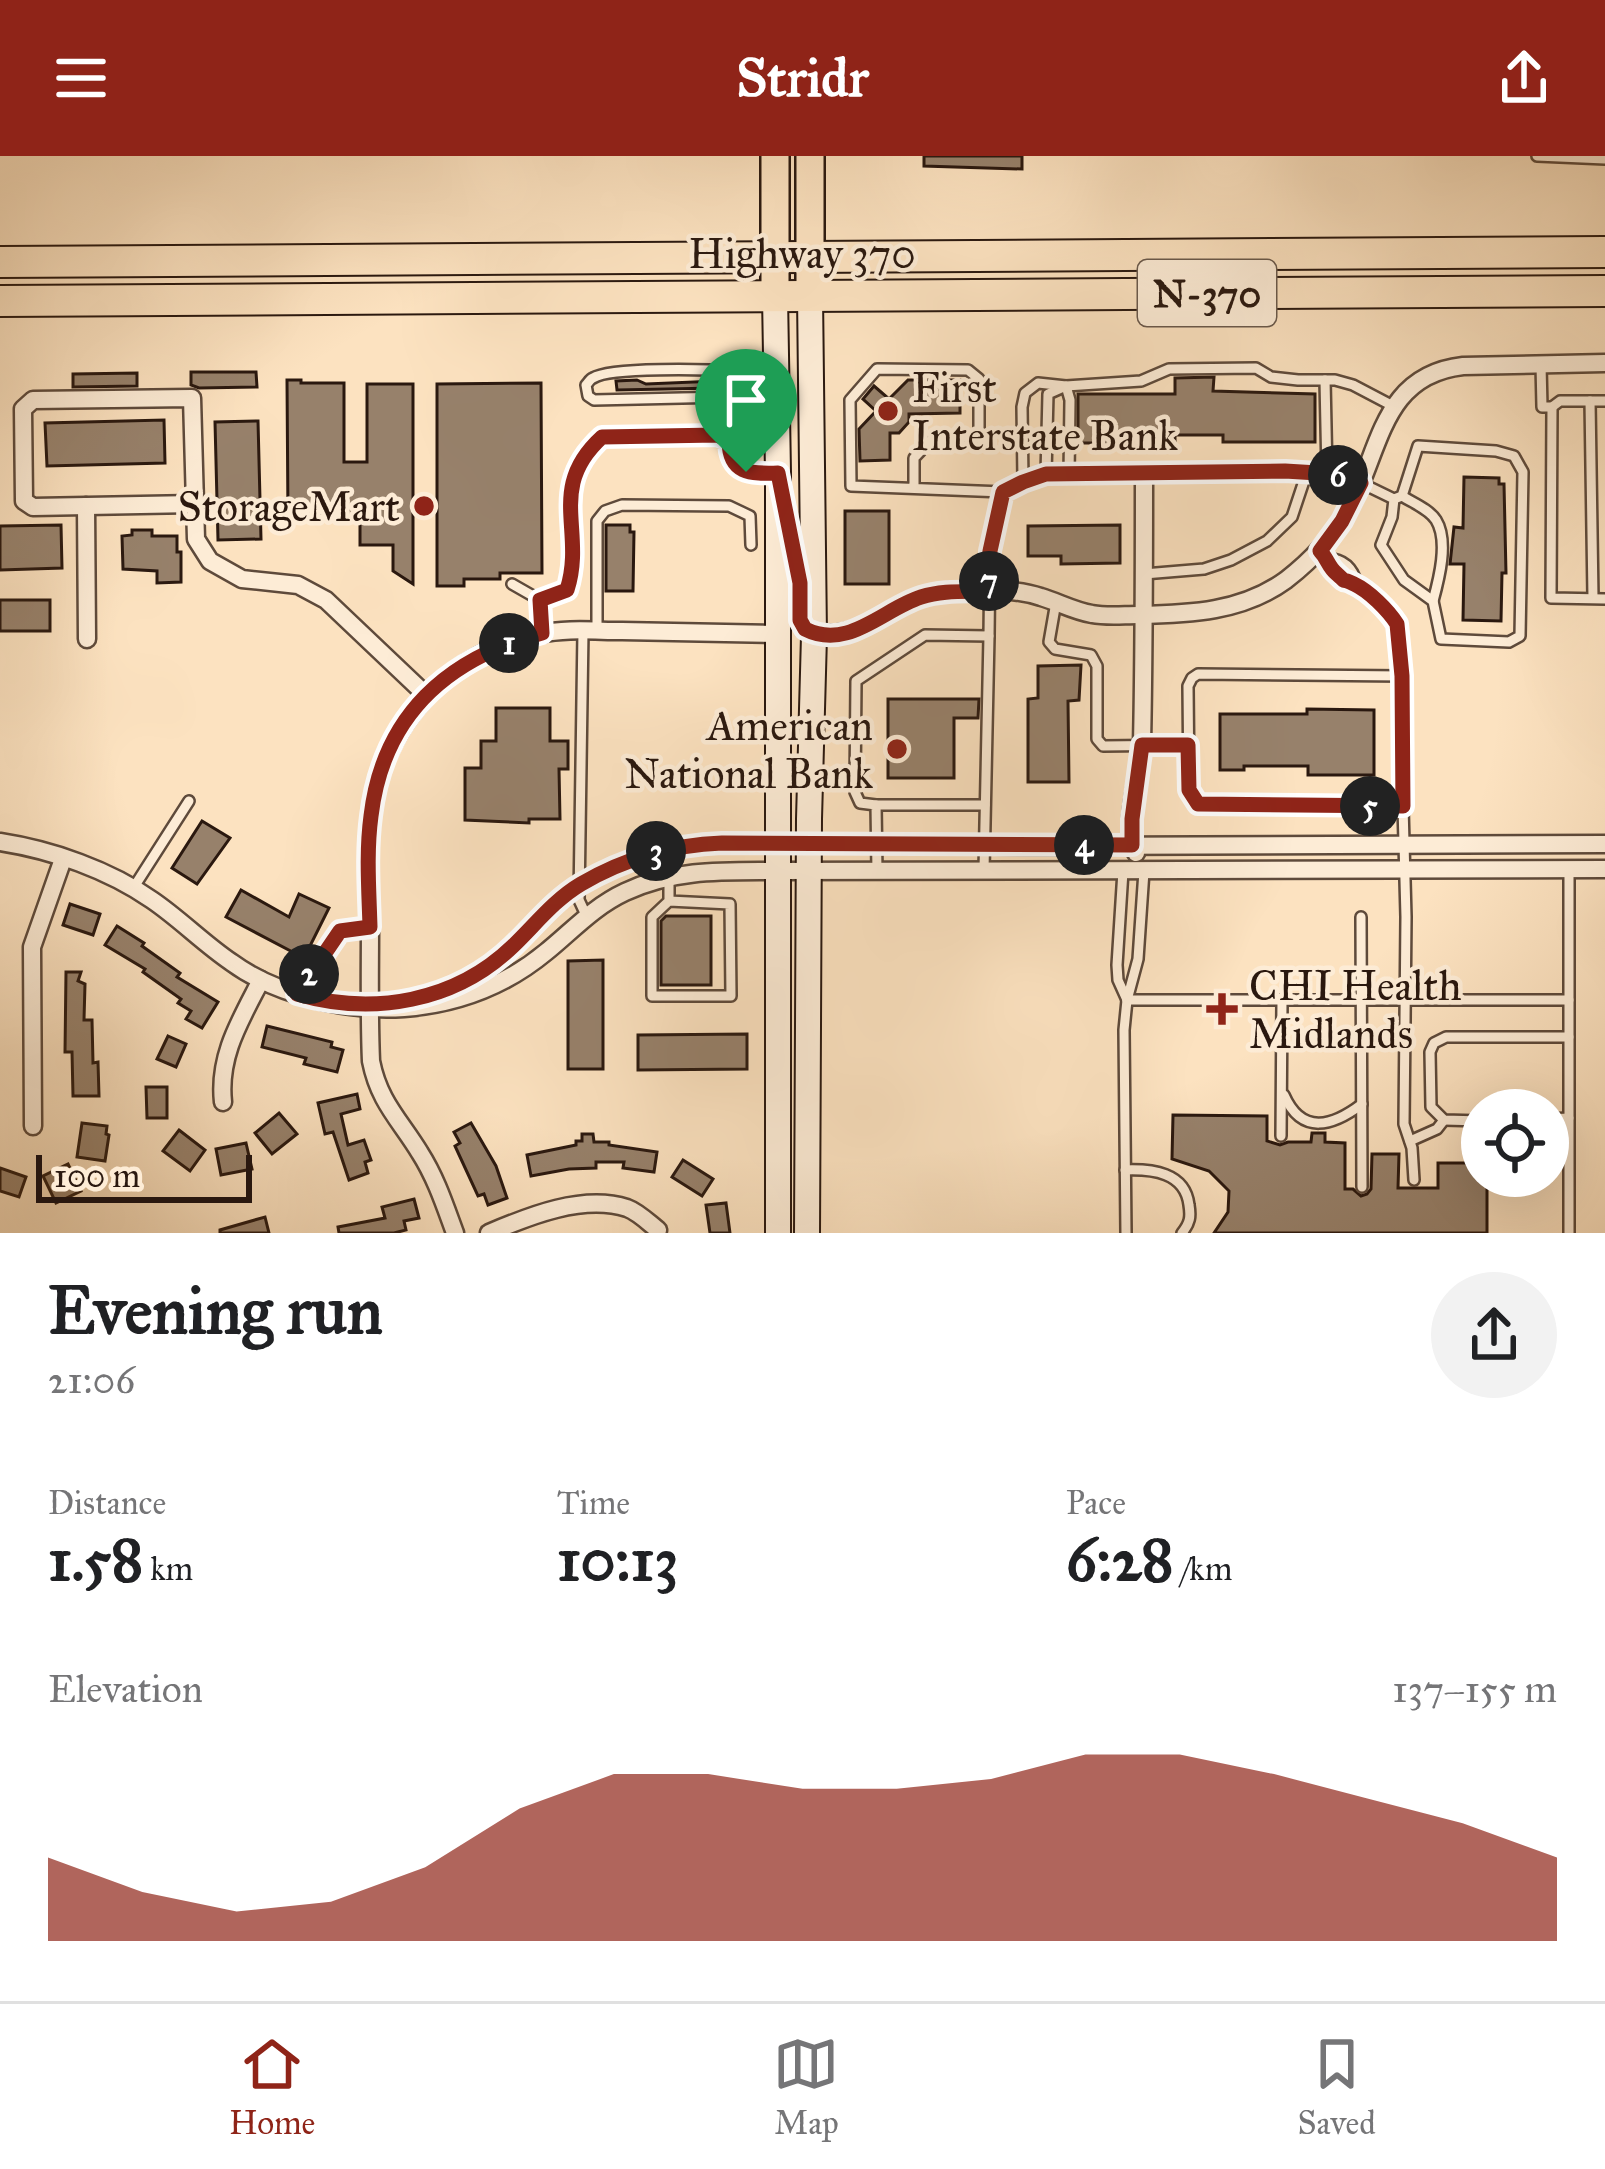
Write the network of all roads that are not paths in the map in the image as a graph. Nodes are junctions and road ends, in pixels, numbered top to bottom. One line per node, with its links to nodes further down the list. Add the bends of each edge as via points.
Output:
1 (776, 156): 8 (main road)
2 (810, 156): 7 (main road)
3 (1537, 156): 4 (lane)
4 (1605, 159)
5 (1605, 252): 7 (highway, Highway 370 / N-370, via 1143,254)
6 (0, 262): 8 (highway, Highway 370 / N-370)
7 (810, 275): 8 (highway, Highway 370 / N-370); 9 (highway, Highway 370 / N-370); 46 (main road)
8 (775, 276): 10 (highway, Highway 370 / N-370, via 473,297); 22 (main road)
9 (1605, 291)
10 (0, 301)
11 (1605, 363): 12 (street)
12 (1541, 364): 17 (street, via 1449,367 1416,382); 19 (lane, via 1542,407)
13 (1325, 380): 14 (lane, via 1271,377 1256,368 1169,369 1141,381); 17 (lane); 24 (lane)
14 (1066, 386): 23 (lane, via 1048,394); 25 (lane); 27 (lane, via 1038,383 1025,393)
15 (1590, 401): 16 (lane); 19 (lane); 39 (lane)
16 (1605, 401)
17 (1393, 406): 28 (street)
18 (742, 407): 18 (lane, via 731,372 609,373 586,385 594,400 726,397); 20 (lane)
19 (1552, 407): 39 (lane, via 1551,598)
20 (729, 440): 22 (lane, via 735,465); 40 (lane, via 602,437 571,483 567,590)
21 (1307, 472): 24 (lane); 26 (lane); 36 (lane, via 1292,517 1267,541 1204,569)
22 (778, 473): 46 (main road, via 800,620); 47 (main road)
23 (1046, 474): 25 (lane); 27 (lane)
24 (1328, 474): 28 (lane)
25 (1069, 475): 26 (lane)
26 (1144, 475): 36 (street)
27 (1023, 482): 30 (lane)
28 (1361, 483): 31 (lane); 35 (street)
29 (914, 487): 29 (lane, via 914,458 933,438 979,437 979,379 968,370 877,369 850,400 851,486); 30 (lane)
30 (1003, 492): 38 (lane)
31 (1398, 498): 41 (lane, via 1438,522); 41 (lane, via 1381,545 1404,580); 41 (lane, via 1418,446 1496,451 1514,456 1523,472 1520,636 1441,639)
32 (194, 504): 33 (street); 33 (street, via 192,398 33,400 23,409 24,501); 51 (street, via 196,539 210,561 242,579 298,585 326,600)
33 (86, 506): 49 (street)
34 (751, 544): 44 (lane, via 750,516 729,506 605,511 597,521)
35 (1324, 554): 43 (street, via 1241,603); 50 (lane, via 1330,569 1393,617)
36 (1144, 574): 43 (street)
37 (512, 584): 40 (lane)
38 (989, 591): 42 (street); 46 (street, via 929,595 862,629); 48 (lane)
39 (1599, 598)
40 (540, 600): 45 (lane)
41 (1433, 601)
42 (1056, 602): 43 (street, via 1091,614); 52 (lane, via 1049,642 1091,656 1097,666 1097,739 1103,746)
43 (1144, 615): 52 (street)
44 (590, 631): 45 (street); 47 (street); 80 (lane)
45 (542, 633): 51 (street, via 498,646)
46 (814, 633): 54 (main road)
47 (777, 634): 54 (main road, via 799,654 801,756); 61 (main road)
48 (989, 636): 56 (lane, via 925,635 856,681 855,792 860,803); 57 (lane)
49 (87, 639)
50 (1402, 676): 53 (lane, via 1198,674 1188,686); 58 (lane)
51 (425, 694): 85 (street, via 375,791)
52 (1142, 745): 53 (lane); 67 (street)
53 (1188, 745): 58 (lane, via 1189,790 1198,804)
54 (810, 771): 62 (main road)
55 (189, 801): 81 (lane)
56 (876, 805): 57 (lane); 63 (lane)
57 (985, 805): 66 (lane)
58 (1403, 806): 64 (lane)
59 (0, 842): 69 (street)
60 (1568, 843): 64 (street); 65 (street); 70 (street)
61 (777, 844): 62 (street); 68 (street); 73 (main road)
62 (809, 844): 63 (street); 74 (main road)
63 (877, 844): 66 (street); 77 (lane)
64 (1405, 844): 67 (street); 72 (lane)
65 (1605, 844)
66 (985, 845): 67 (street); 78 (lane)
67 (1132, 845): 75 (street); 76 (street)
68 (662, 850): 79 (lane); 80 (street)
69 (63, 859): 81 (street); 101 (street, via 32,946)
70 (1568, 869): 71 (street); 72 (street); 91 (lane)
71 (1605, 869)
72 (1405, 870): 76 (street); 88 (lane)
73 (776, 871): 74 (street); 79 (street); 111 (main road)
74 (809, 871): 77 (street); 112 (main road)
75 (1123, 871): 76 (street); 78 (street); 89 (lane, via 1117,965)
76 (1144, 871): 89 (lane)
77 (877, 872): 78 (street)
78 (984, 872)
79 (669, 876): 82 (lane); 83 (street)
80 (580, 885): 83 (lane); 93 (street, via 466,979)
81 (133, 889): 86 (street)
82 (669, 901): 82 (lane, via 652,917 652,996 731,996 730,904)
83 (586, 915): 93 (street, via 526,968 484,991 400,1009)
84 (1361, 917): 90 (lane)
85 (370, 927): 87 (lane, via 340,931); 93 (street)
86 (261, 980): 87 (street); 97 (street, via 224,1059)
87 (297, 994): 93 (street)
88 (1405, 999): 90 (lane); 91 (lane); 103 (lane)
89 (1127, 1000): 92 (lane); 104 (lane)
90 (1362, 1000): 92 (lane); 98 (lane)
91 (1569, 1000): 94 (lane)
92 (1282, 1001): 96 (lane)
93 (370, 1006): 109 (street, via 378,1089 422,1155)
94 (1569, 1037): 95 (lane); 99 (lane, via 1434,1043 1429,1097)
95 (1569, 1089)
96 (1282, 1090): 98 (lane, via 1313,1123 1343,1118); 102 (lane)
97 (223, 1102)
98 (1362, 1104): 106 (lane)
99 (1444, 1120): 100 (lane); 103 (lane)
100 (1461, 1120)
101 (33, 1126)
102 (1282, 1136)
103 (1410, 1141): 105 (lane)
104 (1125, 1170): 113 (lane); 114 (lane, via 1177,1180 1190,1211)
105 (1414, 1180)
106 (1362, 1187)
107 (1569, 1197): 115 (lane)
108 (658, 1230): 110 (street, via 632,1210 604,1203)
109 (455, 1233)
110 (489, 1233)
111 (778, 1233)
112 (807, 1233)
113 (1126, 1233)
114 (1182, 1233)
115 (1569, 1233)

